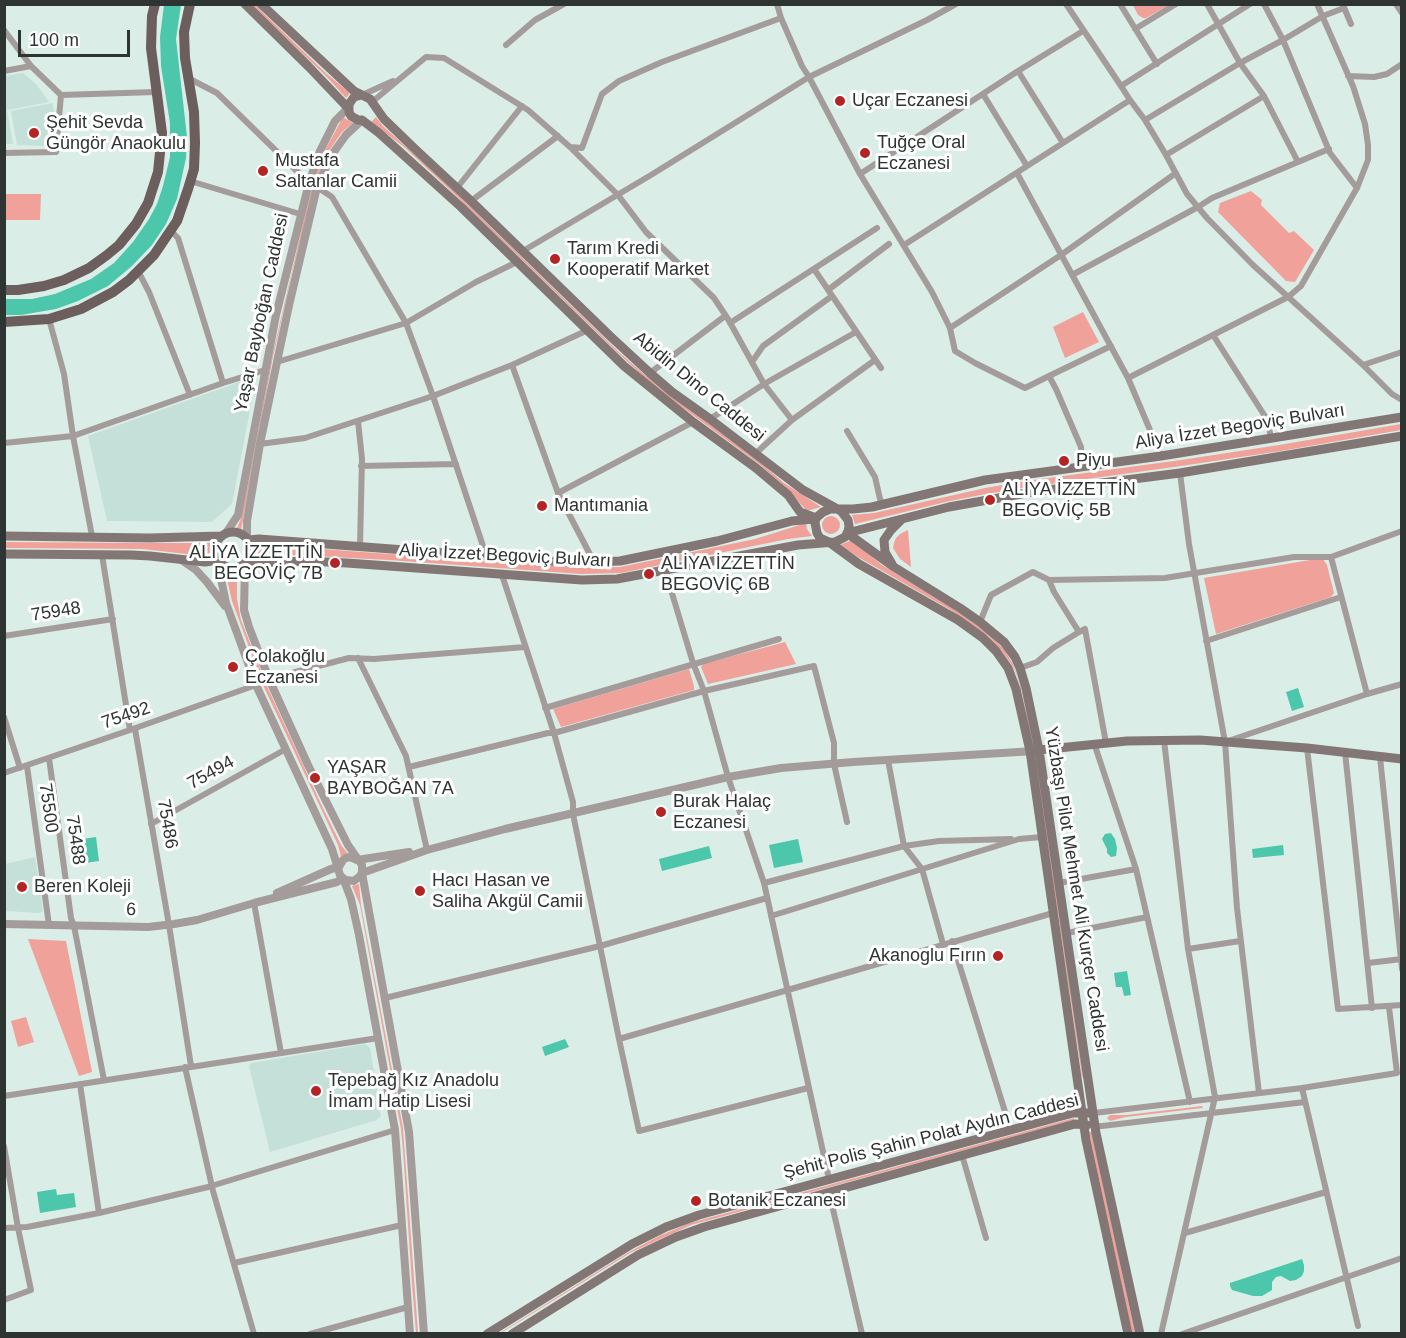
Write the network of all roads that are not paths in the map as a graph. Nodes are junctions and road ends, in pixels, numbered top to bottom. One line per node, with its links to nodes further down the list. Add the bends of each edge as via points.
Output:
1 (155, 4): 38 (main road, via 151,48)
2 (190, 4): 36 (main road, via 184,32)
3 (245, 4): 46 (main road)
4 (261, 4): 41 (main road)
5 (564, 4): 26 (street, via 535,20)
6 (777, 4): 19 (street)
7 (956, 4): 35 (street)
8 (1066, 4): 24 (street)
9 (1120, 4): 22 (street)
10 (1176, 4): 22 (street)
11 (1207, 4): 20 (street)
12 (1250, 4): 20 (street)
13 (1264, 4): 25 (street)
14 (1317, 4): 18 (street)
15 (1396, 4): 17 (street)
16 (1344, 6): 18 (street); 21 (street)
17 (1401, 13)
18 (1323, 16): 25 (street); 33 (street)
19 (781, 18): 35 (street); 51 (street, via 619,81 602,94 582,148)
20 (1219, 24): 27 (street); 28 (street)
21 (1352, 24)
22 (1136, 29): 27 (street)
23 (4, 30): 30 (street)
24 (1083, 30): 32 (street); 37 (street)
25 (1283, 40): 28 (street); 52 (street)
26 (506, 45)
27 (1157, 63): 37 (street)
28 (1240, 63): 42 (street); 48 (street)
29 (1401, 64): 33 (street, via 1374,77)
30 (31, 66): 31 (street); 40 (street)
31 (4, 70)
32 (1018, 71): 39 (street); 50 (street)
33 (1348, 76): 63 (street, via 1368,145 1368,160)
34 (402, 77): 41 (street); 44 (street); 45 (street, via 426,57 444,58)
35 (810, 77): 59 (street); 64 (street)
36 (188, 78): 60 (main road, via 195,143); 61 (street, via 217,93)
37 (1121, 86): 43 (street)
38 (156, 93): 40 (street); 78 (main road, via 162,133 158,172 136,224 119,245 89,268 44,286)
39 (983, 94): 56 (street); 59 (street)
40 (61, 95): 53 (street, via 56,152)
41 (362, 95): 44 (main road); 46 (main road, via 354,97)
42 (1264, 96): 54 (street); 55 (street)
43 (1130, 100): 48 (street); 50 (street)
44 (372, 102): 47 (main road, via 372,114); 62 (main road, Abidin Dino Caddesi, via 384,119)
45 (522, 106): 49 (street); 62 (street)
46 (348, 108): 47 (main road, via 351,116); 61 (street, Yaşar Bayboğan Caddesi, via 335,120 320,152)
47 (362, 120): 61 (street, Yaşar Bayboğan Caddesi, via 346,135); 74 (main road, Abidin Dino Caddesi, via 453,199)
48 (1145, 120): 54 (street)
49 (558, 136): 51 (street); 65 (street)
50 (1063, 143): 56 (street)
51 (570, 147): 64 (street)
52 (1329, 149): 55 (street); 63 (street)
53 (4, 153)
54 (1166, 155): 58 (street)
55 (1298, 162): 66 (street)
56 (1027, 166): 57 (street)
57 (1017, 173): 71 (street); 73 (street)
58 (1176, 173): 66 (street); 73 (street)
59 (860, 174): 71 (street)
60 (190, 182): 67 (street); 69 (main road)
61 (313, 185): 67 (street, Yaşar Bayboğan Caddesi); 85 (street, via 332,197); 94 (street, Yaşar Bayboğan Caddesi)
62 (457, 188): 65 (main road, Abidin Dino Caddesi)
63 (1357, 188): 81 (street, via 1301,286)
64 (618, 195): 72 (street); 82 (street, via 646,232 714,298)
65 (471, 201): 72 (main road, Abidin Dino Caddesi)
66 (1198, 207): 77 (street); 81 (street)
67 (300, 214): 99 (street, Yaşar Bayboğan Caddesi)
68 (878, 228): 75 (street)
69 (171, 231): 76 (main road); 103 (street, via 178,238)
70 (889, 244): 79 (street)
71 (904, 245): 87 (street)
72 (523, 251): 100 (main road, Abidin Dino Caddesi)
73 (1061, 255): 77 (street); 87 (street)
74 (517, 262): 85 (street); 88 (main road, Abidin Dino Caddesi)
75 (814, 269): 79 (street); 86 (street)
76 (138, 271): 83 (main road, via 113,292); 105 (street)
77 (1072, 275): 91 (street)
78 (4, 290)
79 (828, 290): 80 (street)
80 (832, 296): 89 (street); 95 (street, via 763,346)
81 (1288, 297): 90 (street); 96 (street)
82 (725, 316): 86 (street); 100 (street)
83 (49, 320): 84 (main road); 114 (street, via 64,374)
84 (4, 322)
85 (406, 323): 94 (street); 106 (street)
86 (730, 323): 95 (street)
87 (950, 328): 101 (street, via 955,351 1025,388)
88 (588, 330): 97 (street); 112 (main road, Abidin Dino Caddesi, via 624,366)
89 (856, 332): 93 (street); 104 (street)
90 (1213, 335): 102 (street); 116 (street, via 1268,421)
91 (1111, 346): 101 (street); 102 (street)
92 (1401, 352): 96 (street)
93 (875, 360): 98 (street); 110 (street)
94 (277, 362): 118 (street, Yaşar Bayboğan Caddesi)
95 (752, 362): 104 (street)
96 (1363, 364): 107 (street)
97 (512, 365): 106 (street); 125 (street)
98 (881, 368)
99 (265, 370): 103 (street); 132 (street, Yaşar Bayboğan Caddesi, via 238,515)
100 (650, 373): 109 (main road, Abidin Dino Caddesi)
101 (1049, 376): 123 (street, via 1081,447)
102 (1128, 378): 120 (street)
103 (223, 383): 105 (street)
104 (764, 384): 109 (street); 110 (street)
105 (190, 395): 114 (street)
106 (434, 396): 111 (street); 121 (street)
107 (1401, 400)
108 (1401, 417): 116 (main road, Aliya İzzet Begoviç Bulvarı)
109 (710, 419): 119 (main road, Abidin Dino Caddesi)
110 (792, 420): 119 (street)
111 (358, 421): 118 (street, via 305,438); 122 (street)
112 (693, 422): 125 (street); 128 (main road, Abidin Dino Caddesi, via 756,468 788,495 800,512)
113 (847, 431): 126 (street, via 875,477)
114 (73, 436): 117 (street); 134 (street)
115 (1401, 436): 124 (main road, Aliya İzzet Begoviç Bulvarı)
116 (1271, 439): 120 (main road, Aliya İzzet Begoviç Bulvarı)
117 (4, 444)
118 (260, 444): 135 (street, Yaşar Bayboğan Caddesi)
119 (755, 454): 127 (main road, Abidin Dino Caddesi)
120 (1161, 456): 123 (main road, Aliya İzzet Begoviç Bulvarı)
121 (456, 464): 122 (street); 140 (street)
122 (361, 466): 137 (street)
123 (1082, 467): 126 (main road, Aliya İzzet Begoviç Bulvarı, via 984,480)
124 (1180, 473): 129 (main road, Aliya İzzet Begoviç Bulvarı, via 1032,492); 148 (street)
125 (558, 493): 144 (street)
126 (883, 504): 127 (main road, Aliya İzzet Begoviç Bulvarı)
127 (836, 509): 128 (main road); 131 (main road, via 848,520)
128 (816, 518): 136 (main road, via 817,533); 144 (main road, Aliya İzzet Begoviç Bulvarı, via 620,561)
129 (903, 519): 131 (main road, Aliya İzzet Begoviç Bulvarı); 146 (main road, via 884,540 885,552)
130 (1401, 531): 141 (street)
131 (847, 533): 136 (main road, via 840,541); 146 (main road, Yüzbaşı Pilot Mehmet Ali Kurçer Caddesi)
132 (223, 534): 134 (main road); 135 (main road, via 235,532); 143 (main road, via 214,552)
133 (4, 536): 134 (main road)
134 (92, 537)
135 (248, 539): 137 (main road, Aliya İzzet Begoviç Bulvarı); 145 (main road, via 251,554)
136 (829, 542): 147 (main road, Aliya İzzet Begoviç Bulvarı, via 798,544); 178 (main road, Yüzbaşı Pilot Mehmet Ali Kurçer Caddesi, via 859,564 958,620 996,651 1008,668)
137 (360, 546): 140 (main road, Aliya İzzet Begoviç Bulvarı)
138 (4, 554): 139 (main road)
139 (102, 555): 142 (main road); 153 (street, 75486)
140 (486, 555): 144 (main road, Aliya İzzet Begoviç Bulvarı)
141 (1331, 557): 148 (street, via 1294,557); 151 (street)
142 (180, 559): 143 (main road); 152 (street, via 196,570)
143 (219, 562): 145 (main road, via 229,568); 152 (street)
144 (594, 562)
145 (246, 563): 149 (main road, Aliya İzzet Begoviç Bulvarı, via 306,561); 163 (street, via 244,610)
146 (894, 567): 154 (main road, Yüzbaşı Pilot Mehmet Ali Kurçer Caddesi)
147 (665, 570): 149 (main road, Aliya İzzet Begoviç Bulvarı, via 617,579); 161 (street)
148 (1194, 573): 150 (street, via 1164,578); 158 (street)
149 (502, 575): 159 (street)
150 (1049, 580): 154 (street, via 1033,572 991,595); 155 (street)
151 (1341, 597): 158 (street); 167 (street)
152 (229, 612): 165 (street)
153 (113, 618): 156 (street, 75948); 170 (street, 75486)
154 (980, 622): 162 (main road, Yüzbaşı Pilot Mehmet Ali Kurçer Caddesi, via 1004,642)
155 (1079, 632): 162 (street, via 1037,662); 175 (street, via 1085,629)
156 (4, 636)
157 (779, 639): 161 (street)
158 (1206, 641): 173 (street)
159 (525, 647): 160 (street); 168 (street)
160 (358, 658): 163 (street); 186 (street)
161 (693, 663): 166 (street); 168 (street)
162 (1020, 669): 178 (main road, Yüzbaşı Pilot Mehmet Ali Kurçer Caddesi)
163 (269, 679): 196 (street)
164 (1401, 684): 167 (street)
165 (256, 685): 170 (street, 75492); 177 (street)
166 (704, 691): 171 (street); 184 (street, via 814,666 834,743); 188 (street)
167 (1367, 694): 173 (street)
168 (545, 708): 171 (street)
169 (4, 717): 185 (street, 75500)
170 (132, 730): 181 (street, 75492); 191 (street, 75486)
171 (554, 733): 186 (street); 189 (street)
172 (1164, 740): 173 (main road); 175 (main road); 218 (street)
173 (1225, 742): 176 (main road); 215 (street)
174 (1094, 743): 175 (main road); 178 (main road); 199 (street)
175 (1106, 743)
176 (1306, 747): 179 (main road); 226 (street, via 1338,1009)
177 (286, 749): 191 (street, 75494); 197 (street)
178 (1035, 751): 183 (street); 192 (main road, Yüzbaşı Pilot Mehmet Ali Kurçer Caddesi); 203 (main road, Yüzbaşı Pilot Mehmet Ali Kurçer Caddesi)
179 (1345, 752): 180 (main road); 220 (street)
180 (1380, 757): 182 (main road); 219 (street)
181 (48, 758): 185 (street, 75492); 212 (street, 75488)
182 (1401, 759)
183 (888, 760): 184 (street); 194 (street)
184 (834, 764): 188 (street); 190 (street)
185 (23, 767): 187 (street, 75492); 210 (street, 75500)
186 (409, 767): 195 (street)
187 (4, 773)
188 (728, 777): 189 (street); 202 (street)
189 (573, 814): 195 (street); 217 (street)
190 (847, 822)
191 (151, 824): 211 (street, 75486)
192 (1042, 837): 193 (street); 206 (main road, Yüzbaşı Pilot Mehmet Ali Kurçer Caddesi)
193 (1018, 839): 194 (street); 198 (street)
194 (904, 846): 198 (street); 202 (street)
195 (427, 850): 196 (street); 200 (street)
196 (357, 860): 197 (street, via 346,858); 200 (street)
197 (339, 867): 201 (street); 205 (street)
198 (921, 869): 207 (street); 216 (street)
199 (1136, 869): 203 (street); 208 (street)
200 (362, 873): 201 (street, via 354,880); 223 (street)
201 (343, 878): 205 (street); 227 (street, via 359,935)
202 (764, 883): 204 (street)
203 (1059, 883): 213 (main road, Yüzbaşı Pilot Mehmet Ali Kurçer Caddesi)
204 (767, 898): 207 (street); 217 (street)
205 (254, 903): 211 (street, 6); 229 (street)
206 (1053, 913): 214 (street); 240 (main road, Yüzbaşı Pilot Mehmet Ali Kurçer Caddesi)
207 (771, 916): 222 (street)
208 (1148, 917): 213 (street); 238 (street)
209 (4, 924): 210 (street, 6)
210 (50, 925): 212 (street, 6)
211 (169, 925): 212 (street, 6); 230 (street, 75486)
212 (74, 926): 231 (street, 75488)
213 (1067, 933): 241 (main road, Yüzbaşı Pilot Mehmet Ali Kurçer Caddesi)
214 (952, 941): 216 (street); 246 (street)
215 (1240, 941): 218 (street); 235 (street)
216 (942, 944): 222 (street)
217 (600, 946): 223 (street); 228 (street)
218 (1188, 949): 237 (street)
219 (1401, 959): 220 (street); 221 (street)
220 (1368, 963): 226 (street)
221 (1401, 969)
222 (787, 990): 228 (street); 233 (street)
223 (385, 998): 268 (street, via 409,1132)
224 (1401, 1005): 225 (street)
225 (1389, 1007): 226 (street); 234 (street, via 1397,1073)
226 (1372, 1008)
227 (378, 1038): 229 (street); 245 (street)
228 (618, 1039): 233 (street, via 639,1131)
229 (281, 1053): 230 (street)
230 (188, 1067): 231 (street); 250 (street, 75486)
231 (104, 1080): 232 (street)
232 (80, 1084): 236 (street); 253 (street)
233 (808, 1088): 249 (street)
234 (1302, 1088): 235 (street); 239 (street)
235 (1259, 1094): 237 (street)
236 (4, 1096)
237 (1214, 1099): 238 (street); 242 (street)
238 (1190, 1102): 241 (street)
239 (1305, 1102): 242 (street); 252 (street)
240 (1082, 1113): 241 (main road, Şehit Polis Şahin Polat Aydın Caddesi); 243 (main road, Yüzbaşı Pilot Mehmet Ali Kurçer Caddesi); 246 (main road, Şehit Polis Şahin Polat Aydın Caddesi)
241 (1094, 1113): 244 (main road, Yüzbaşı Pilot Mehmet Ali Kurçer Caddesi)
242 (1211, 1113): 244 (street); 257 (street)
243 (1084, 1125): 244 (main road, Şehit Polis Şahin Polat Aydın Caddesi); 248 (main road, Şehit Polis Şahin Polat Aydın Caddesi, via 1075,1124); 272 (main road, Yüzbaşı Pilot Mehmet Ali Kurçer Caddesi)
244 (1095, 1126): 273 (main road, Yüzbaşı Pilot Mehmet Ali Kurçer Caddesi)
245 (395, 1130): 250 (street); 254 (street)
246 (1011, 1131): 249 (main road, Şehit Polis Şahin Polat Aydın Caddesi)
247 (4, 1146): 256 (street)
248 (962, 1155): 251 (main road, Şehit Polis Şahin Polat Aydın Caddesi); 258 (street)
249 (829, 1179): 269 (main road, Şehit Polis Şahin Polat Aydın Caddesi, via 666,1227)
250 (212, 1186): 253 (street); 260 (street, 75486)
251 (829, 1192): 270 (main road, Şehit Polis Şahin Polat Aydın Caddesi, via 676,1236 638,1255); 271 (street)
252 (1326, 1192): 257 (street); 261 (street)
253 (99, 1213): 256 (street)
254 (402, 1225): 260 (street); 263 (street)
255 (4, 1228): 256 (street)
256 (18, 1228): 262 (street, via 31,1290)
257 (1185, 1233): 274 (street)
258 (986, 1238)
259 (1401, 1258): 261 (street)
260 (234, 1263): 265 (street, 75486)
261 (1347, 1277): 264 (street); 275 (street)
262 (4, 1300)
263 (408, 1307): 266 (street); 267 (street)
264 (1358, 1326)
265 (254, 1334)
266 (310, 1334)
267 (410, 1334)
268 (424, 1334)
269 (487, 1334)
270 (512, 1334)
271 (861, 1334)
272 (1128, 1334)
273 (1140, 1334)
274 (1161, 1334)
275 (1182, 1334)

